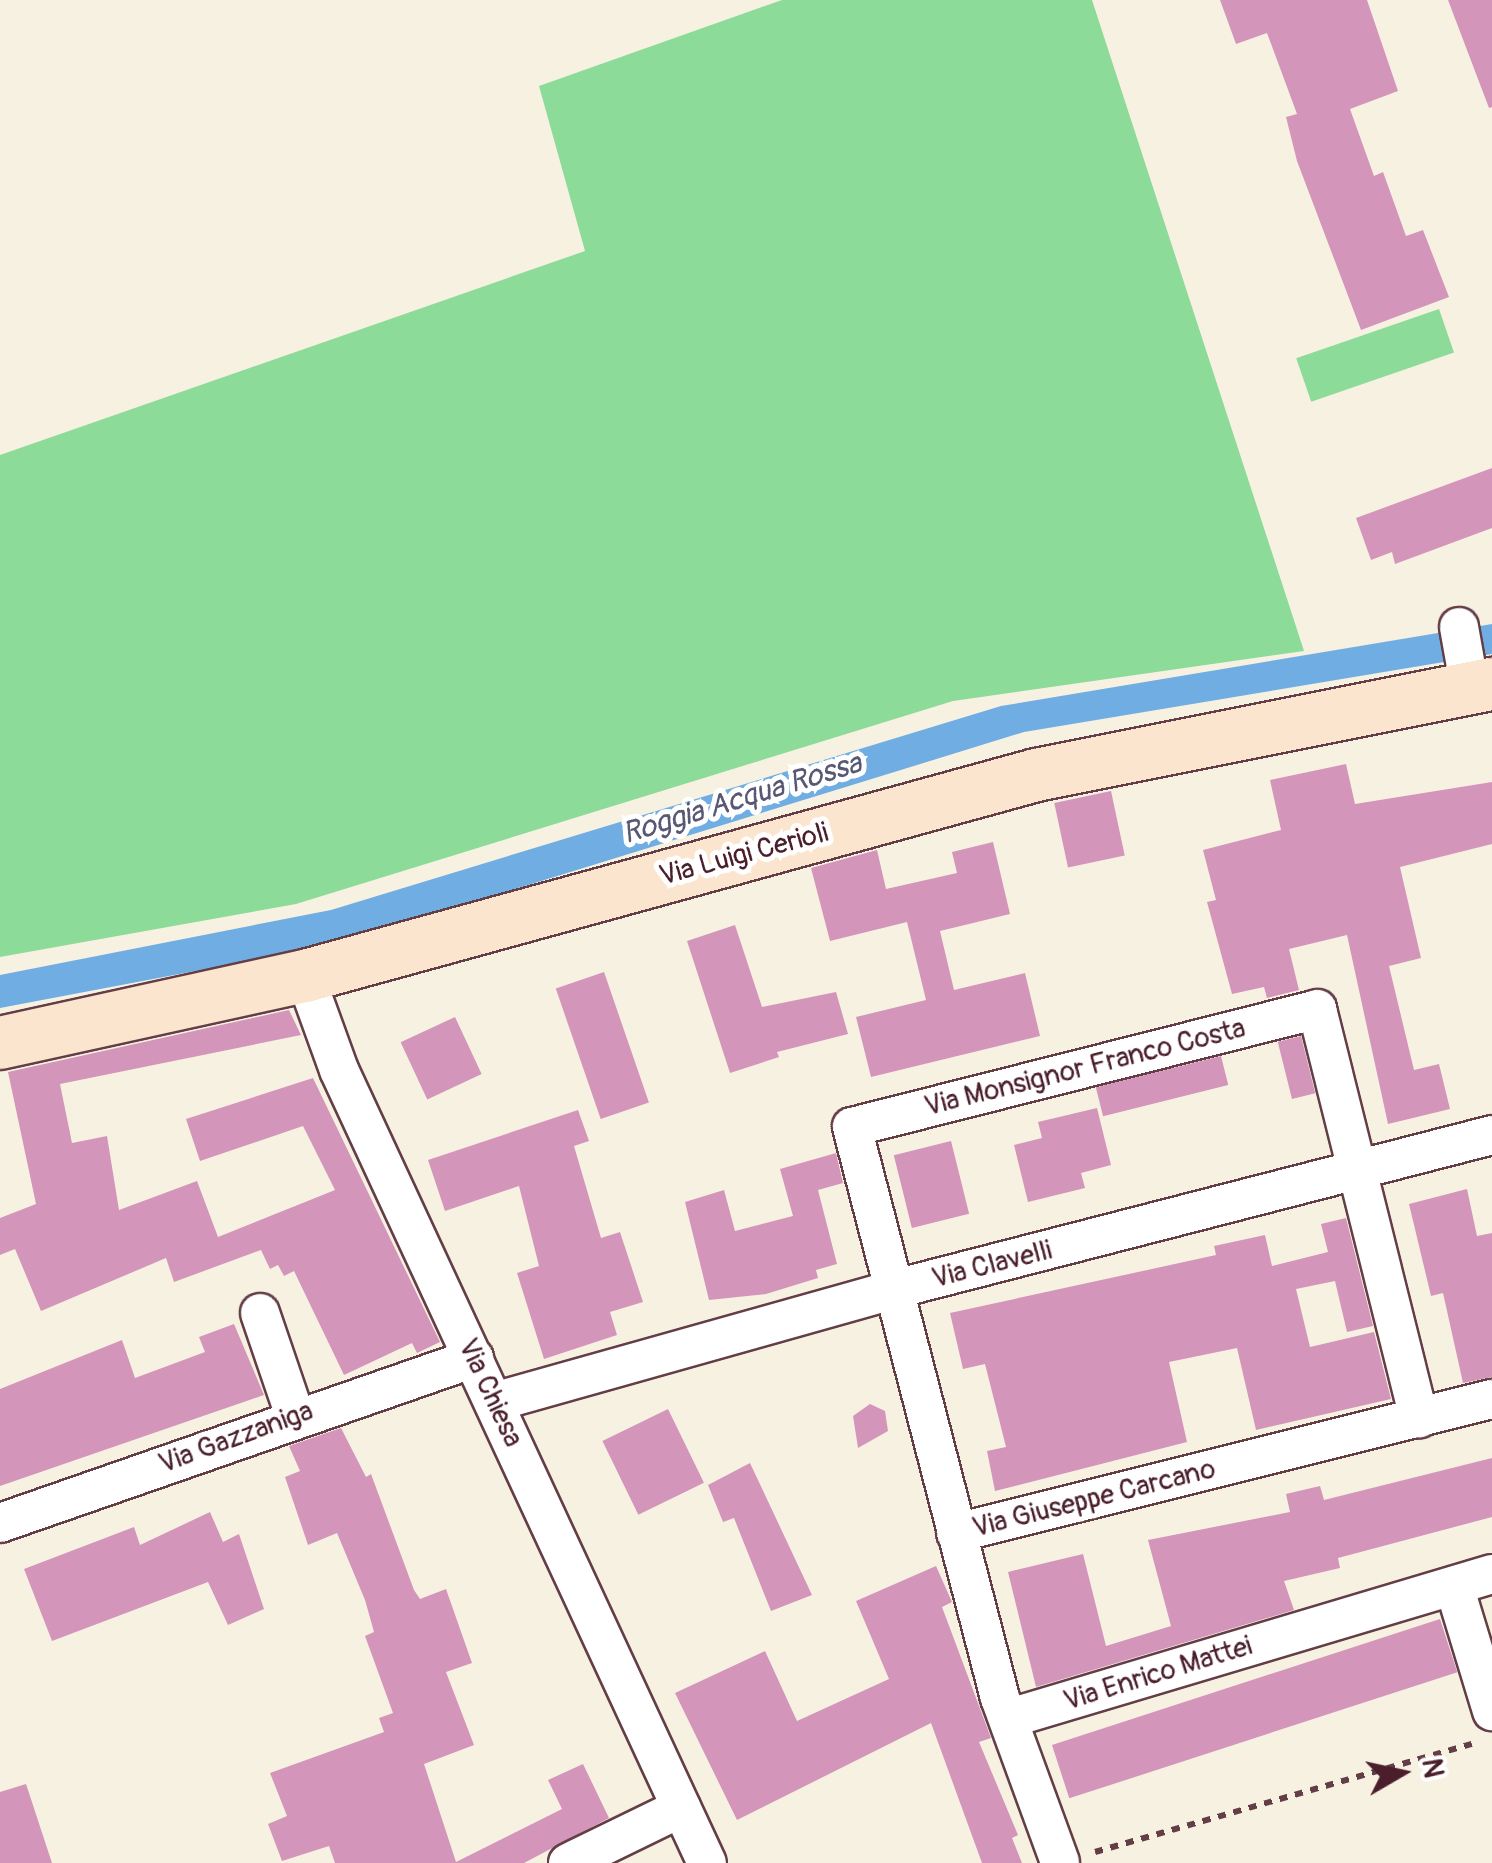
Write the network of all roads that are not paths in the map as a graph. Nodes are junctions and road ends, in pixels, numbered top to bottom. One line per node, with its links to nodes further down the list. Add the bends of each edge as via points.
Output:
1 (1459, 627): 2 (street)
2 (1481, 686): 3 (street, Via Luigi Cerioli, via 1036,775)
3 (305, 976): 4 (street, Via Luigi Cerioli); 9 (street, Via Chiesa, via 339,1070)
4 (0, 1043)
5 (1492, 1135): 6 (street, Via Clavelli)
6 (1361, 1172): 7 (street, Via Clavelli); 7 (street, Via Monsignor Franco Costa, via 1317,1009 852,1127); 13 (street)
7 (894, 1289): 11 (street, Via Clavelli); 15 (street, Via Giuseppe Carcano)
8 (260, 1313): 12 (street)
9 (474, 1358): 11 (street, Via Chiesa); 12 (street, Via Gazzaniga)
10 (1492, 1399): 13 (street, Via Giuseppe Carcano)
11 (494, 1402): 20 (street, Via Chiesa)
12 (296, 1416): 14 (street, Via Gazzaniga)
13 (1419, 1418): 15 (street, Via Giuseppe Carcano)
14 (0, 1523)
15 (956, 1533): 19 (street)
16 (1492, 1574): 17 (street, Via Enrico Mattei)
17 (1454, 1586): 18 (street); 19 (street, Via Enrico Mattei)
18 (1492, 1711)
19 (1010, 1718): 21 (street)
20 (681, 1808): 22 (street); 23 (street, Via Chiesa)
21 (1060, 1862)
22 (568, 1863)
23 (707, 1863)

